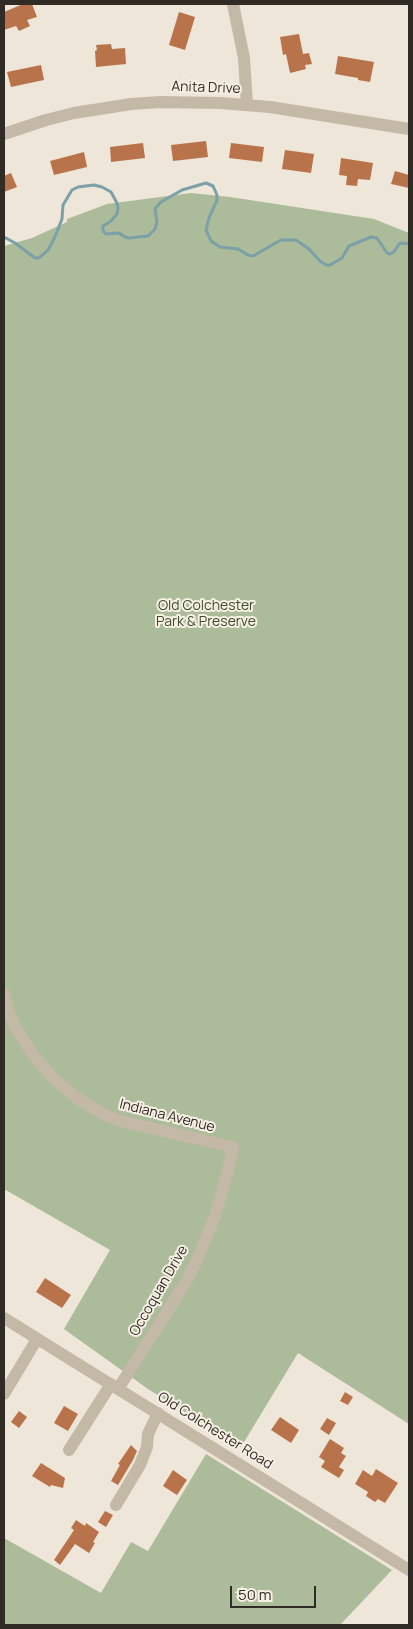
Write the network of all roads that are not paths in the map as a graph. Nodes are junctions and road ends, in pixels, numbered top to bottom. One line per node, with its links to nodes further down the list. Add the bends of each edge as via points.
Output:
1 (233, 4): 2 (street, via 244,58)
2 (247, 105): 3 (street, Anita Drive); 4 (street, Anita Drive, via 131,104 74,113)
3 (409, 129)
4 (4, 134)
5 (4, 994): 6 (street, Indiana Avenue, via 16,1028 33,1055 78,1099 120,1121)
6 (233, 1147): 9 (street, Occoquan Drive, via 215,1216 197,1260 186,1282)
7 (4, 1318): 8 (street, Old Colchester Road)
8 (37, 1339): 9 (street, Old Colchester Road); 10 (street)
9 (115, 1386): 11 (street, Old Colchester Road); 12 (street, Occoquan Drive)
10 (4, 1394)
11 (158, 1413): 13 (street, via 148,1434 148,1447 140,1465); 14 (street, Old Colchester Road)
12 (69, 1450)
13 (116, 1505)
14 (409, 1570)

